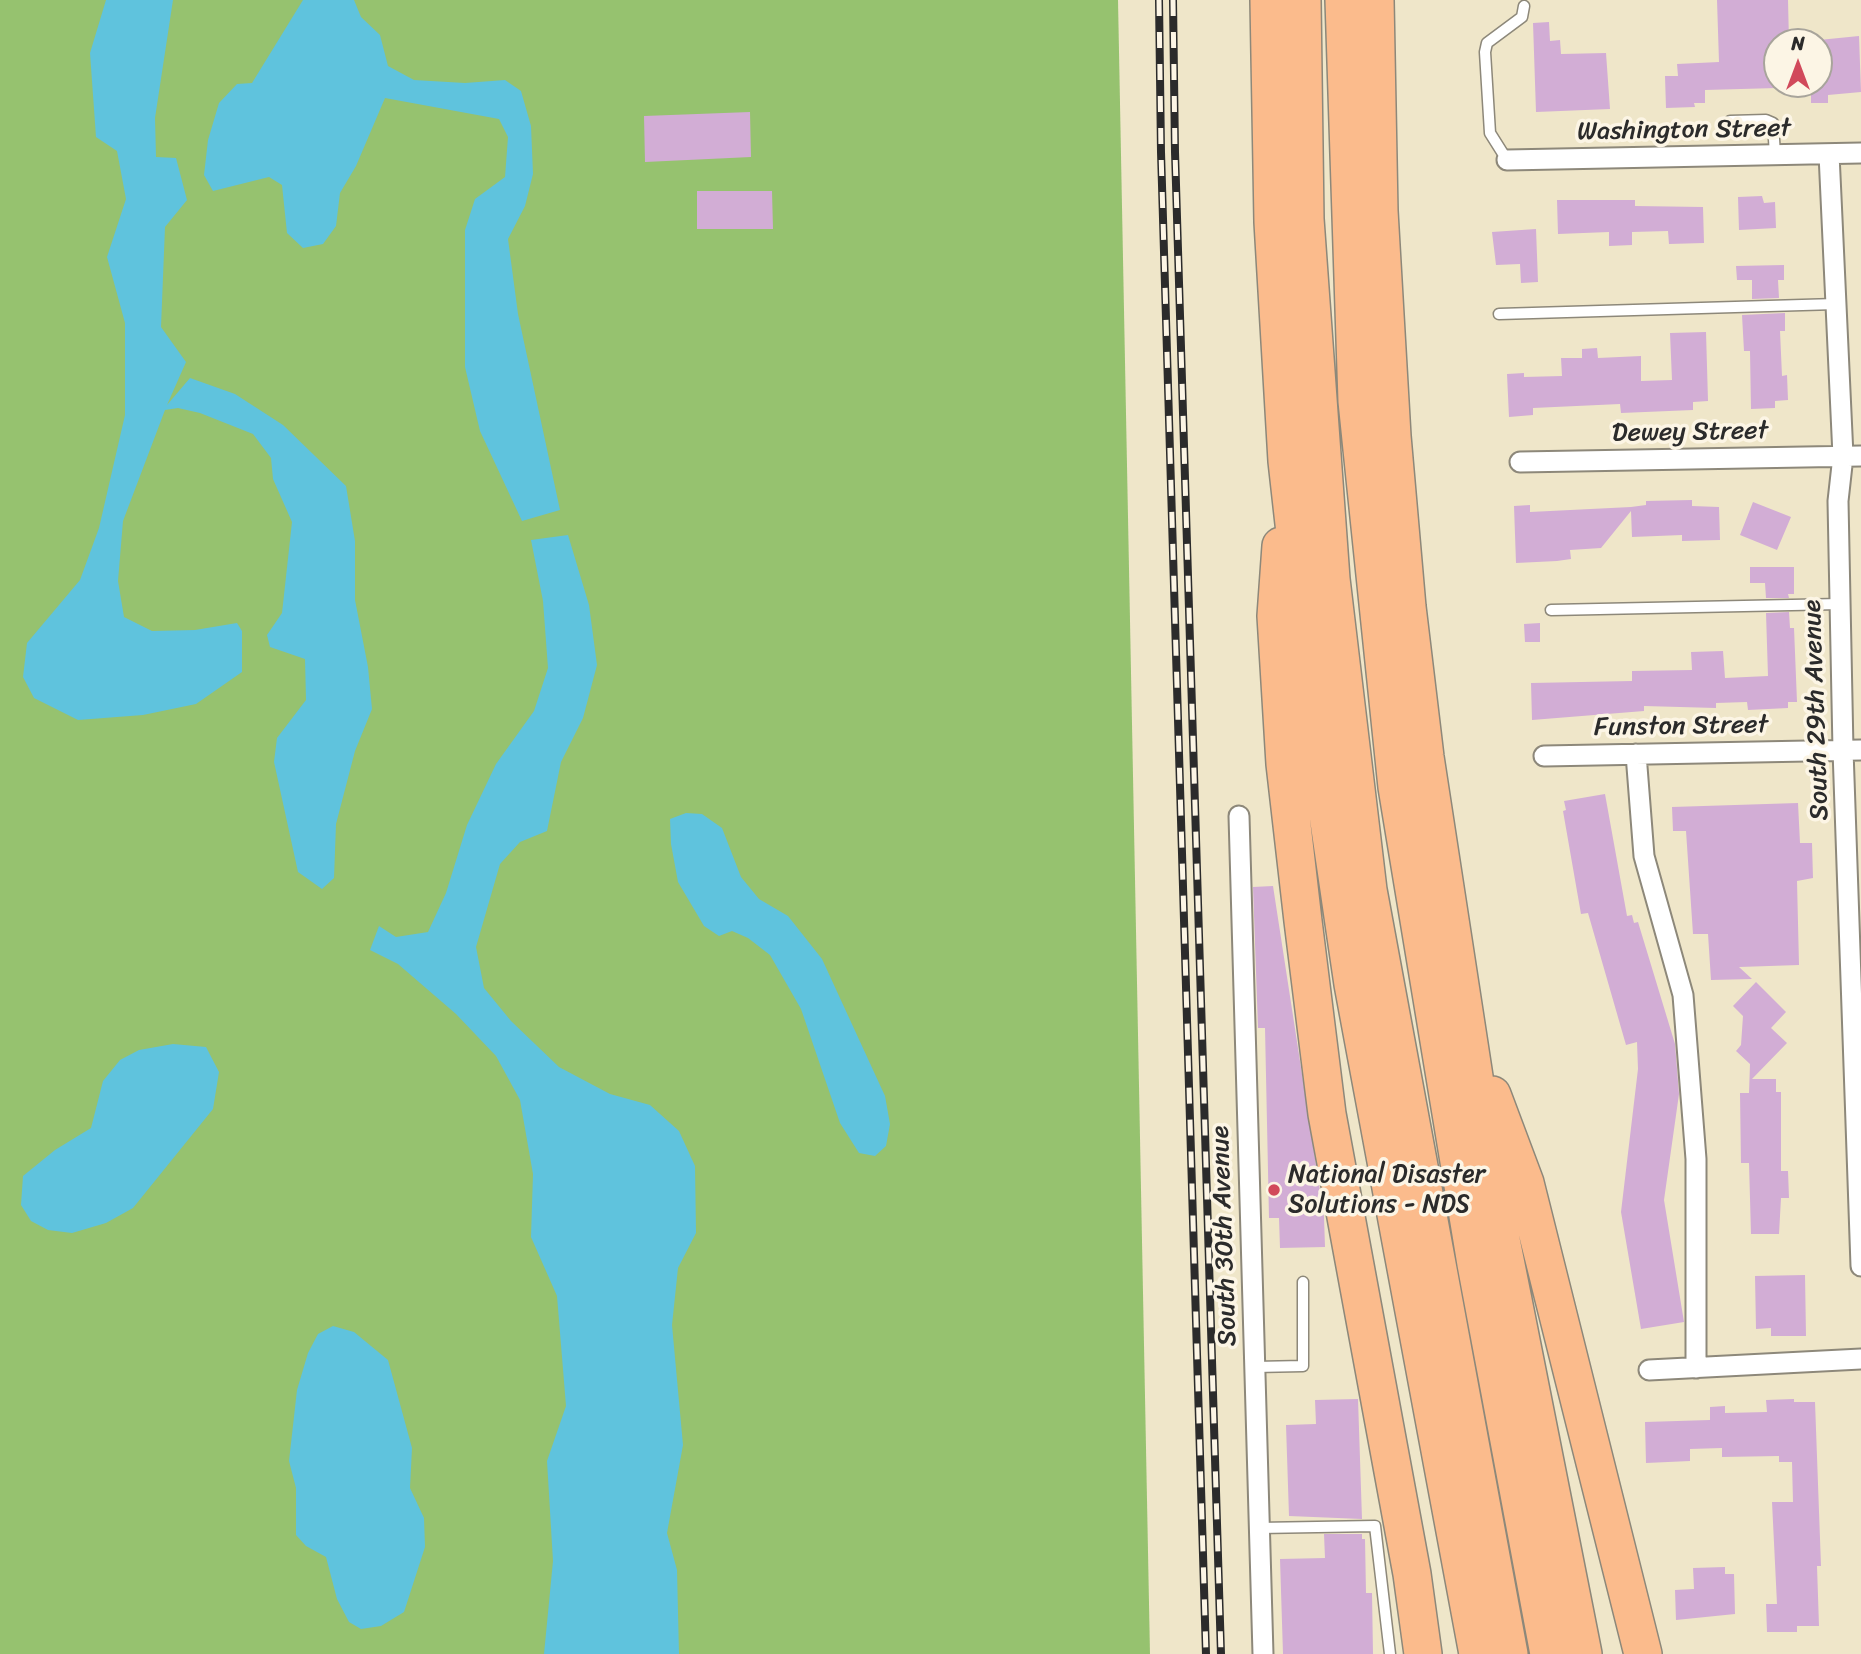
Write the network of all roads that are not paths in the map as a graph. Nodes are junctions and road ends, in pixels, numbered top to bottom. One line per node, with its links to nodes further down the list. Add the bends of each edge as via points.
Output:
1 (1269, 0): 14 (highway, via 1273,222)
2 (1303, 0): 35 (highway, via 1305,219 1331,579 1368,890)
3 (1344, 0): 36 (highway, via 1357,401 1397,787 1478,1278)
4 (1375, 0): 22 (highway, via 1379,211 1392,436 1424,744)
5 (1524, 6): 10 (lane, via 1522,17 1487,43 1485,52 1490,133)
6 (1730, 121): 9 (lane, via 1773,123)
7 (1861, 153): 8 (street, Washington Street)
8 (1829, 154): 9 (street, Washington Street); 11 (street, South 29th Avenue)
9 (1775, 155): 10 (street, Washington Street)
10 (1507, 160)
11 (1836, 304): 12 (lane); 13 (street, South 29th Avenue)
12 (1499, 314)
13 (1852, 456): 15 (street, Dewey Street); 16 (street, South 29th Avenue, via 1838,501)
14 (1287, 461): 33 (highway, via 1276,615 1285,764 1301,908 1327,1114); 34 (highway, via 1322,774 1353,984)
15 (1520, 462)
16 (1840, 604): 17 (lane); 18 (street, South 29th Avenue)
17 (1551, 610)
18 (1852, 750): 19 (street, Funston Street); 23 (street, South 29th Avenue)
19 (1636, 754): 20 (street, Funston Street); 28 (street, via 1643,856 1683,995 1696,1158)
20 (1544, 756)
21 (1239, 816): 27 (street, South 30th Avenue)
22 (1464, 1020): 37 (highway, via 1492,1194); 38 (highway, via 1525,1183)
23 (1858, 1053): 24 (street, South 29th Avenue)
24 (1861, 1266)
25 (1303, 1282): 27 (lane, via 1303,1366)
26 (1861, 1359): 28 (street)
27 (1255, 1367): 30 (street, South 30th Avenue)
28 (1696, 1368): 29 (street)
29 (1649, 1370)
30 (1259, 1528): 31 (street, South 30th Avenue); 32 (lane, via 1375,1526)
31 (1263, 1654)
32 (1390, 1654)
33 (1423, 1654)
34 (1478, 1654)
35 (1508, 1654)
36 (1549, 1654)
37 (1583, 1654)
38 (1643, 1654)

